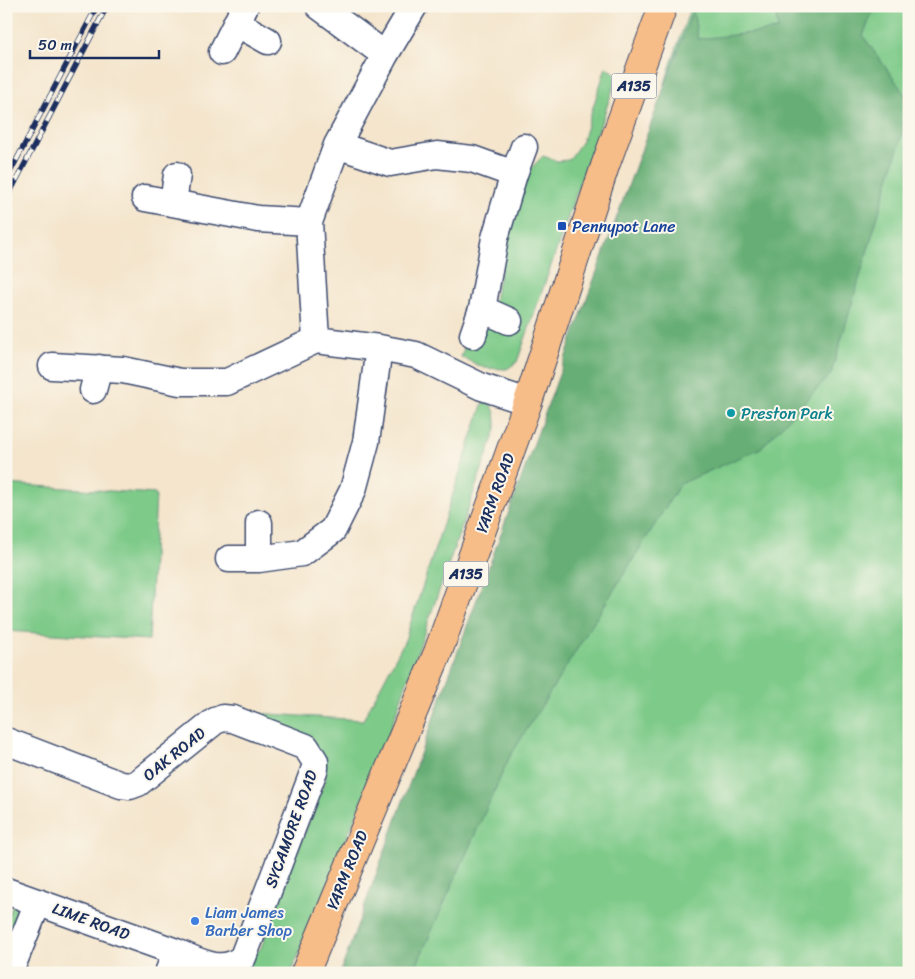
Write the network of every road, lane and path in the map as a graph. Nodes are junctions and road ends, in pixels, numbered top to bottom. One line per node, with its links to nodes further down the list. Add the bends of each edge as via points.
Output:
1 (319, 6): 7 (street)
2 (414, 6): 7 (street)
3 (663, 6): 21 (main road, YARM ROAD / A135, via 605,166)
4 (240, 15): 5 (street); 6 (street)
5 (268, 40)
6 (222, 52)
7 (385, 55): 8 (street)
8 (337, 145): 10 (street, via 390,163 437,155 472,159); 14 (street)
9 (524, 148): 10 (street)
10 (514, 174): 15 (street, via 495,238)
11 (177, 175): 13 (street)
12 (145, 198): 13 (street)
13 (173, 203): 14 (street, via 258,219)
14 (309, 222): 18 (street)
15 (482, 309): 16 (street); 17 (street)
16 (509, 321)
17 (473, 335)
18 (316, 340): 19 (street); 20 (street, via 227,382 180,382 123,370 96,379)
19 (379, 348): 21 (street, via 416,355 482,387); 24 (street, via 366,442 353,490 333,530 302,553)
20 (52, 366)
21 (528, 402): 31 (main road, YARM ROAD / A135, via 438,652)
22 (259, 523): 24 (street)
23 (229, 559): 24 (street)
24 (259, 559)
25 (6, 742): 26 (street, OAK ROAD, via 130,786 223,718 306,747)
26 (311, 753): 29 (street, SYCAMORE ROAD, via 315,768 243,957 228,967)
27 (6, 891): 28 (street, LIME ROAD)
28 (38, 902): 29 (street, LIME ROAD); 30 (street, via 13,964)
29 (172, 962)
30 (6, 970)
31 (305, 973)

